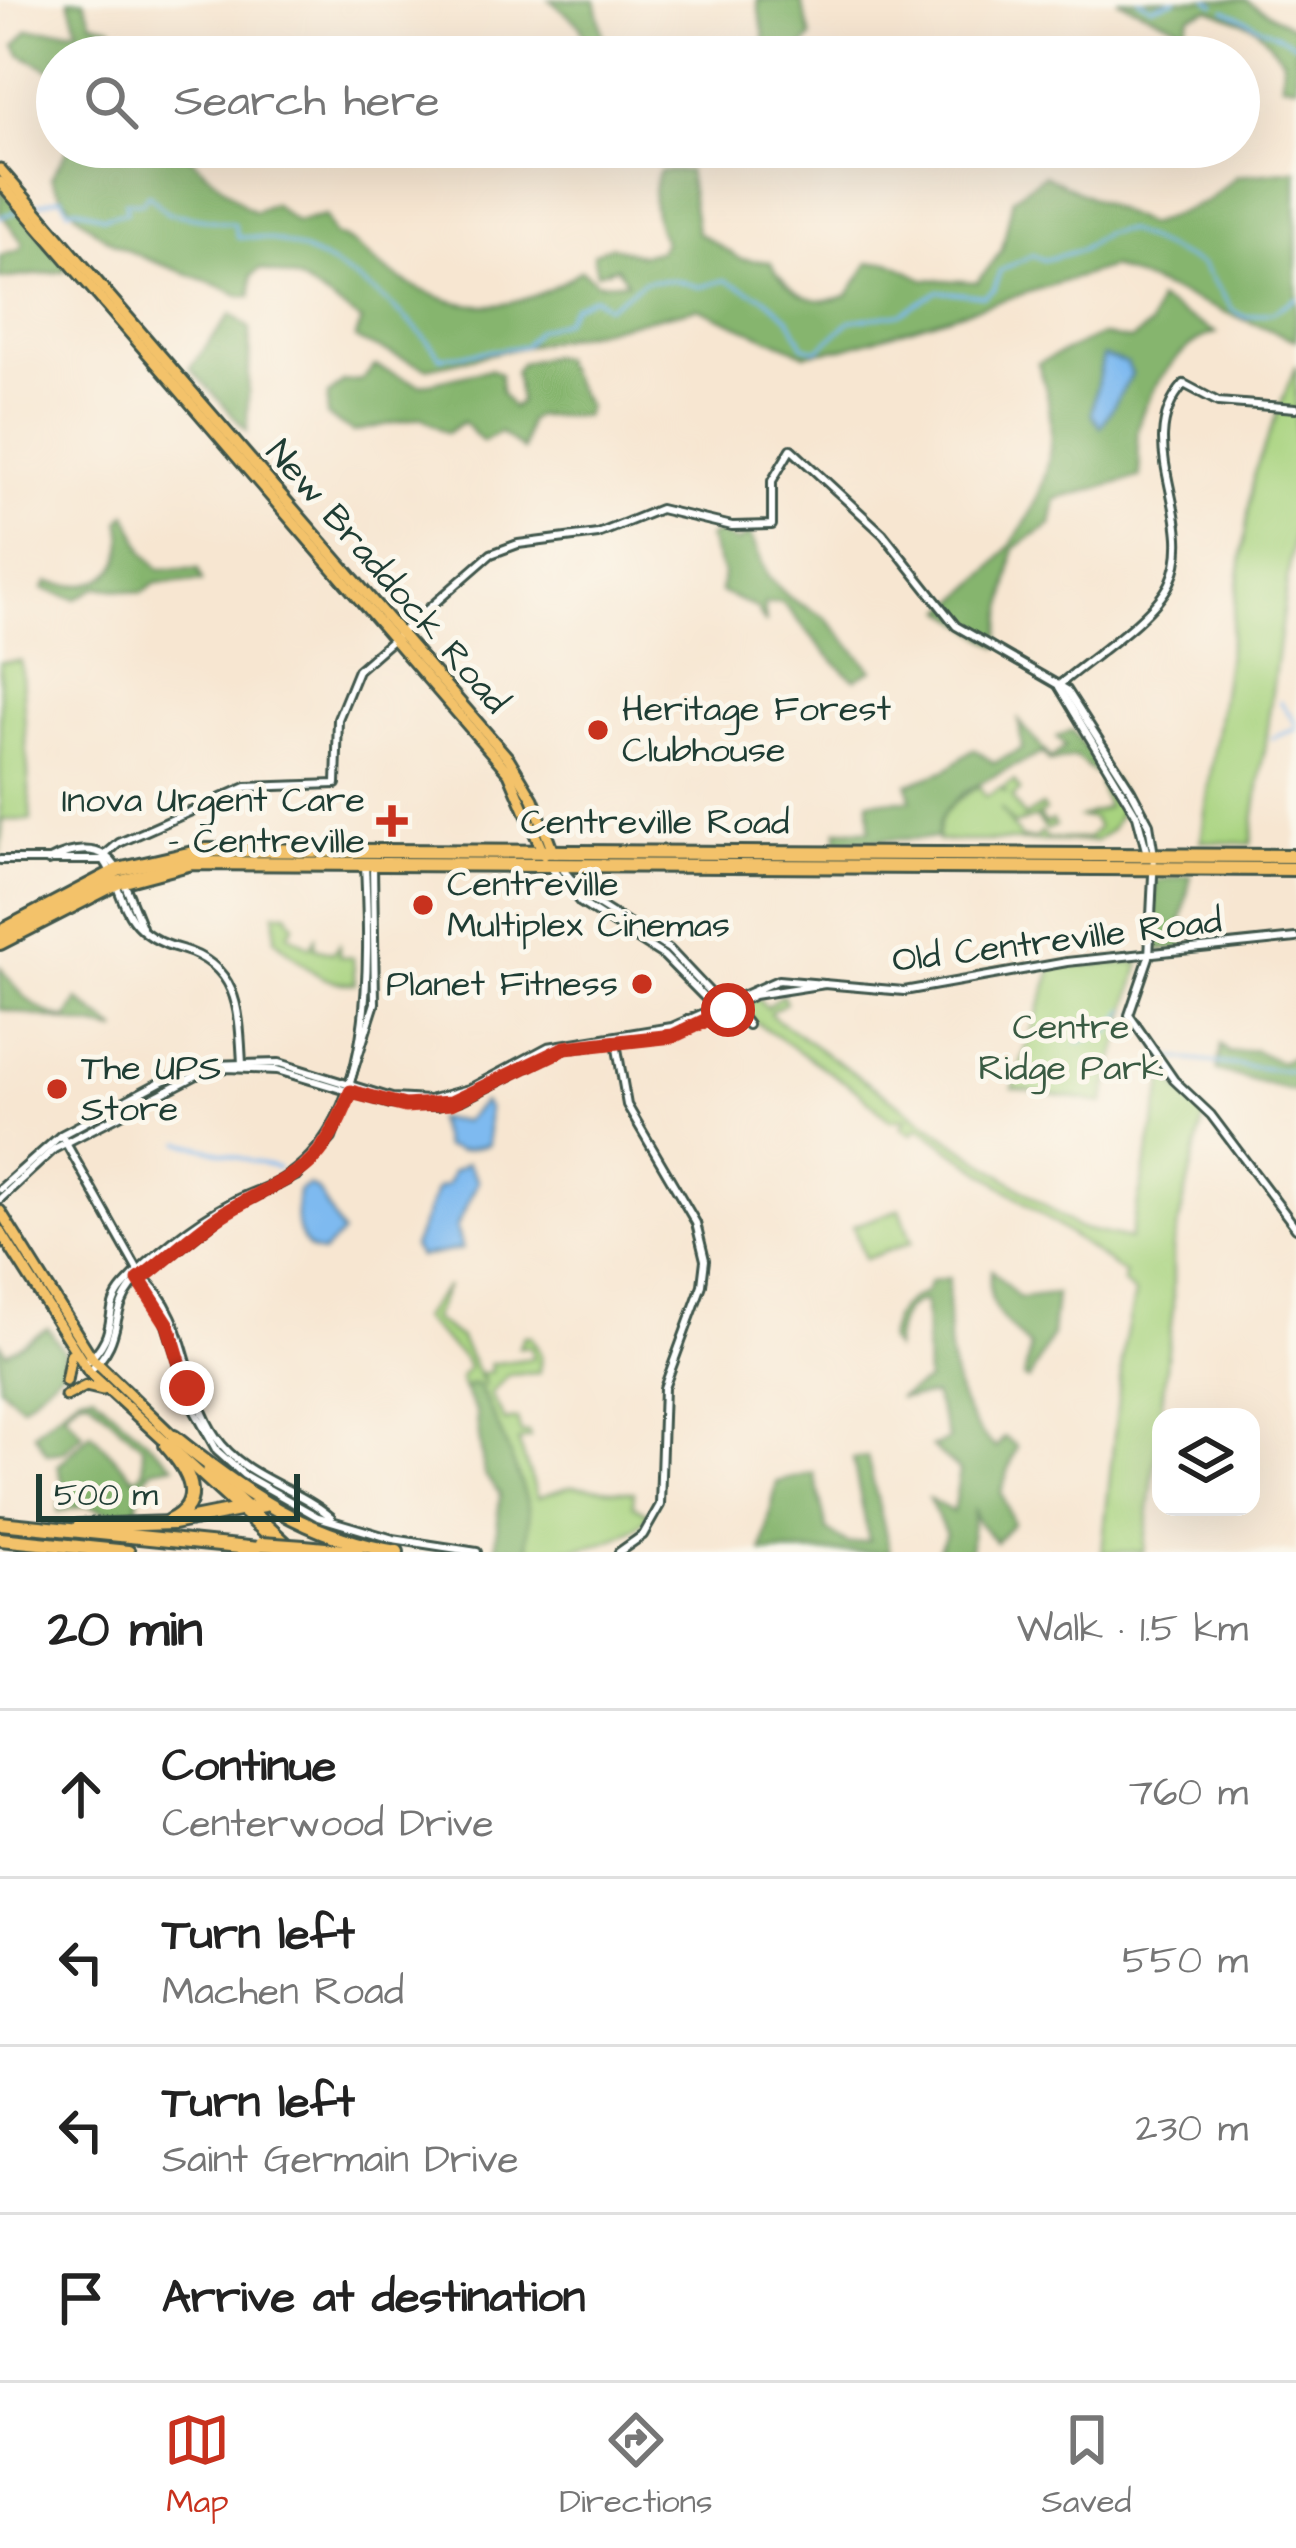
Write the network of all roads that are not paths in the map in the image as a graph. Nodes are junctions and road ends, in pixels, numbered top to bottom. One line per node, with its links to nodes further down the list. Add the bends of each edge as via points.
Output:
1 (0, 169): 3 (main road, New Braddock Road)
2 (0, 182): 3 (main road, New Braddock Road)
3 (23, 203): 5 (main road, New Braddock Road)
4 (1296, 408): 6 (street, via 1218,401 1184,384 1161,428 1173,577 1159,600)
5 (396, 633): 6 (street, via 470,568 507,547 598,534 660,508 732,526 772,525 772,481 791,449 883,534 956,626); 7 (street, via 348,686 336,733 336,784 243,788); 9 (main road, New Braddock Road, via 518,770)
6 (1059, 685): 11 (street, via 1145,814)
7 (106, 854): 13 (street, via 85,850); 15 (street)
8 (1296, 856): 11 (highway, Centreville Road)
9 (551, 858): 10 (highway, Centreville Road); 11 (highway, Centreville Road); 22 (street, New Braddock Road, via 580,903 653,948); 24 (street, New Braddock Road, via 586,897 669,949)
10 (369, 859): 15 (highway, Centreville Road, via 191,863); 29 (street, via 368,1006)
11 (1150, 859): 14 (highway, Centreville Road); 20 (street)
12 (0, 860): 13 (street)
13 (48, 861): 15 (street, via 95,856)
14 (1296, 869)
15 (118, 877): 16 (highway, Centreville Road); 28 (street, via 134,923 229,979)
16 (30, 922): 17 (highway); 19 (highway)
17 (0, 929)
18 (1296, 938): 20 (street, Old Centreville Road)
19 (0, 946)
20 (1149, 957): 21 (street, Old Centreville Road, via 1067,962 904,991); 34 (street, via 1130,1015)
21 (826, 984): 23 (street, via 773,988); 24 (street, via 766,982)
22 (695, 988): 24 (street, New Braddock Road); 25 (street, via 705,1008)
23 (744, 1000): 24 (street); 26 (street, via 738,1012)
24 (721, 1009): 25 (street); 27 (street, via 673,1036)
25 (700, 1017): 27 (street)
26 (748, 1025)
27 (615, 1037): 29 (street, via 548,1047 448,1096 403,1100); 57 (street, via 627,1105 696,1223 705,1256 664,1388 662,1498 651,1523)
28 (242, 1065): 29 (street); 30 (street, via 179,1081)
29 (348, 1088): 36 (street, via 304,1162 220,1208)
30 (63, 1139): 31 (street); 32 (street); 36 (street)
31 (0, 1189)
32 (0, 1199)
33 (0, 1211): 38 (main road)
34 (1296, 1228)
35 (0, 1232): 37 (main road)
36 (140, 1277): 38 (street, via 122,1301 117,1336); 56 (street, via 171,1315 202,1414 241,1465 332,1519)
37 (62, 1332): 38 (main road); 39 (main road, via 73,1360)
38 (91, 1366): 41 (main road); 42 (main road); 43 (main road)
39 (66, 1381)
40 (66, 1396): 41 (main road, via 92,1386)
41 (117, 1401): 42 (main road)
42 (170, 1441): 43 (main road); 44 (highway); 45 (main road); 47 (highway, via 192,1494 182,1514)
43 (224, 1484): 45 (main road)
44 (266, 1505): 45 (highway); 55 (highway, via 325,1534)
45 (244, 1508): 47 (highway); 51 (main road)
46 (0, 1519): 48 (highway); 50 (highway)
47 (160, 1524): 48 (highway)
48 (72, 1526): 50 (highway)
49 (0, 1542): 52 (highway); 53 (highway)
50 (265, 1547): 51 (highway, bridge)
51 (294, 1551): 54 (highway)
52 (62, 1552)
53 (128, 1552)
54 (357, 1552)
55 (397, 1552)
56 (477, 1552)
57 (619, 1552)

